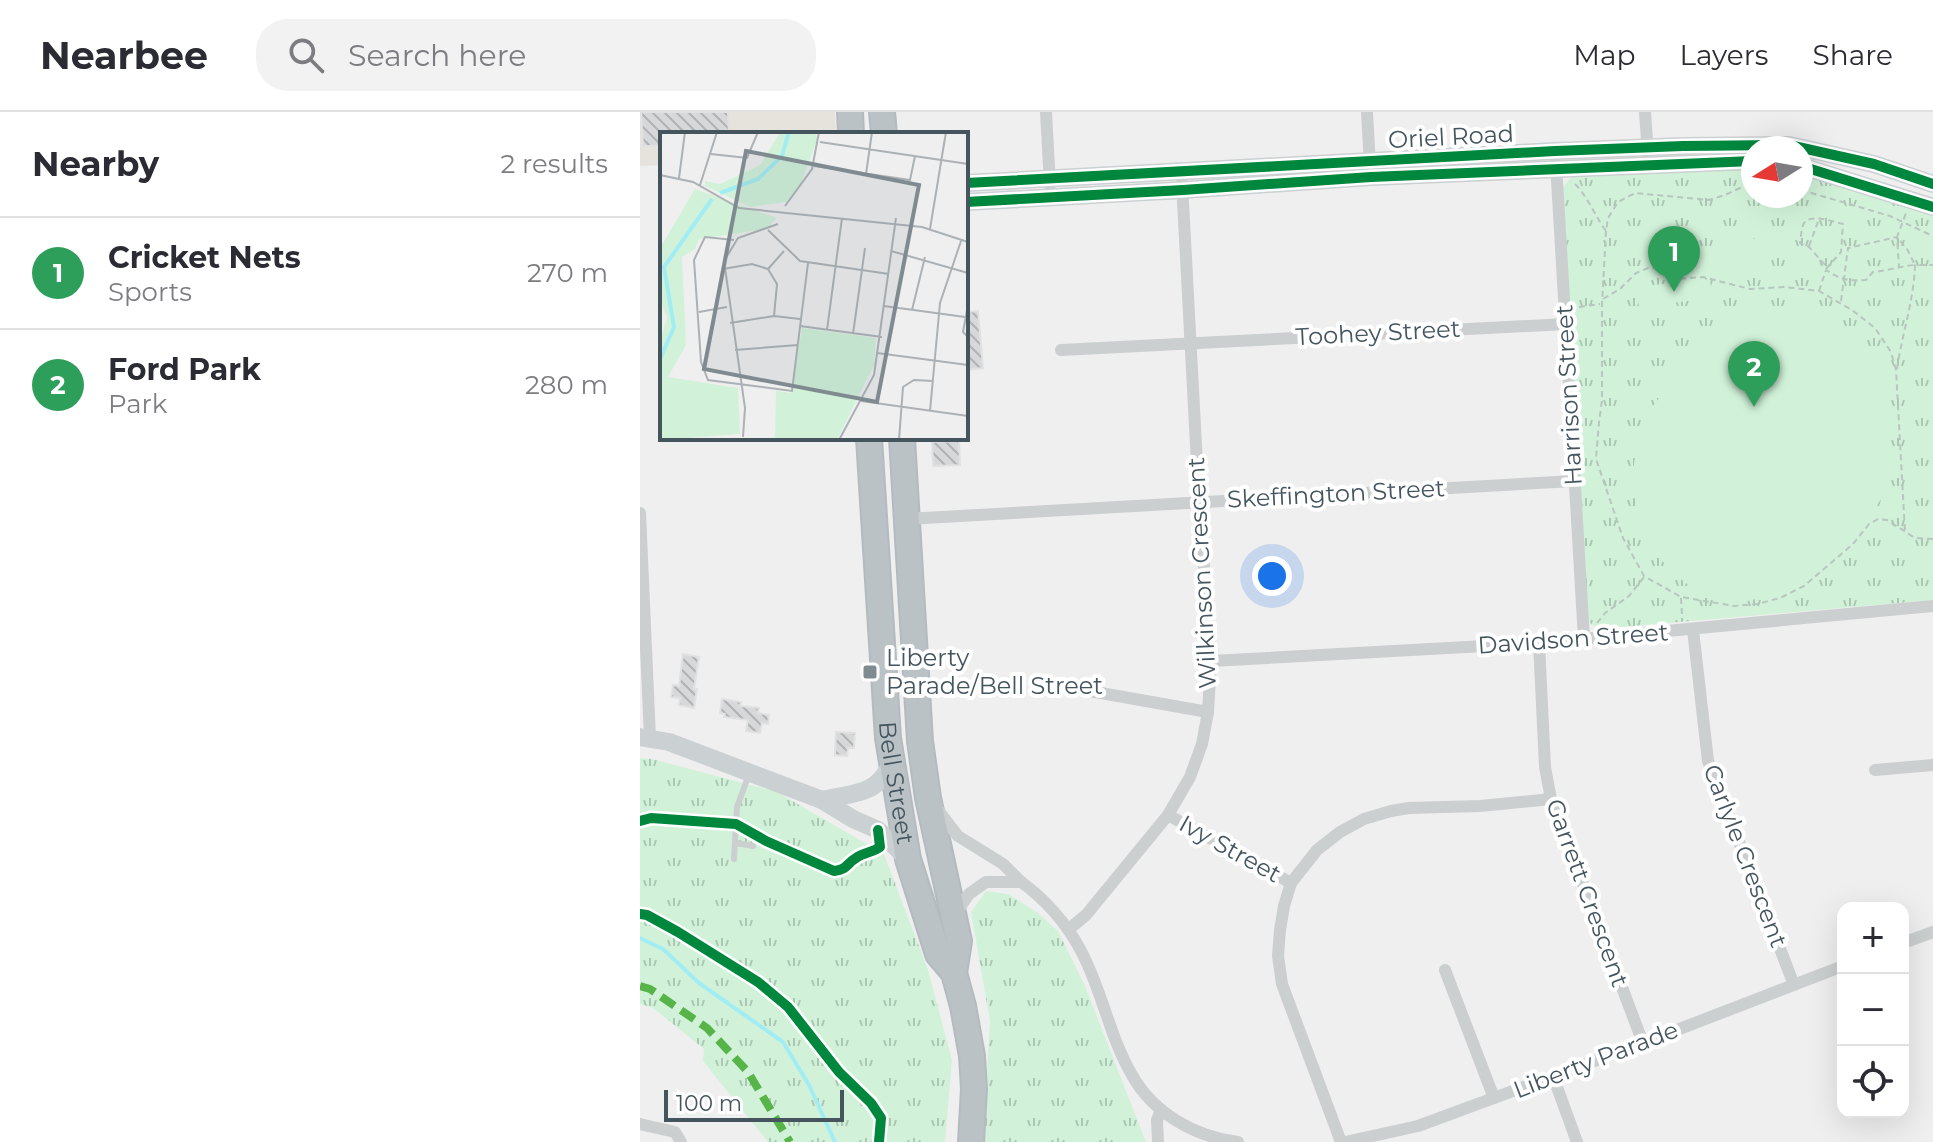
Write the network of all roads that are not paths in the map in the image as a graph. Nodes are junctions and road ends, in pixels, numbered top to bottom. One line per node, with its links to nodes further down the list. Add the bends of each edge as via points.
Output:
1 (850, 112): 6 (highway)
2 (882, 112): 7 (highway)
3 (1046, 112): 16 (street)
4 (1367, 112): 11 (street)
5 (1645, 112): 8 (street)
6 (851, 132)
7 (884, 132)
8 (1648, 156): 9 (main road, Oriel Road); 10 (main road, Oriel Road); 15 (main road, Oriel Road, via 1789,145)
9 (1741, 160)
10 (1560, 166): 11 (main road, Oriel Road); 20 (street, Harrison Street)
11 (1370, 170): 13 (main road, Oriel Road); 17 (main road, Oriel Road)
12 (1813, 170): 19 (main road)
13 (1181, 171): 16 (main road, Oriel Road); 17 (street, Wilkinson Crescent)
14 (968, 183): 16 (main road, Oriel Road)
15 (1933, 184)
16 (1050, 187): 17 (main road, Oriel Road); 18 (main road, Oriel Road)
17 (1183, 190): 21 (street, Wilkinson Crescent)
18 (968, 202)
19 (1933, 207)
20 (1566, 324): 21 (street, Toohey Street); 25 (street, Harrison Street)
21 (1190, 343): 22 (street, Toohey Street); 26 (street, Wilkinson Crescent)
22 (1061, 350)
23 (869, 440): 34 (highway, Bell Street)
24 (902, 440): 28 (highway, Bell Street)
25 (1574, 481): 26 (street, Skeffington Street); 31 (street, Harrison Street)
26 (1199, 501): 28 (street, Skeffington Street); 33 (street, Wilkinson Crescent)
27 (640, 513): 38 (street)
28 (907, 519): 35 (highway, Bell Street)
29 (1933, 606): 30 (street, Davidson Street)
30 (1693, 630): 31 (street, Davidson Street); 60 (street, Carlyle Crescent, via 1708,761)
31 (1584, 634): 32 (street, Davidson Street)
32 (1539, 643): 33 (street, Davidson Street); 44 (street, Garrett Crescent)
33 (1211, 661): 37 (street, Wilkinson Crescent)
34 (883, 666): 35 (highway); 39 (highway, Bell Street)
35 (916, 667): 43 (highway, Bell Street)
36 (1084, 690): 37 (street)
37 (1208, 712): 46 (street, Wilkinson Crescent, via 1190,777)
38 (645, 737): 42 (main road)
39 (891, 763): 45 (main road, via 868,789); 50 (highway, Bell Street)
40 (1933, 765): 41 (street)
41 (1875, 770)
42 (749, 772): 45 (main road); 47 (lane, via 737,807)
43 (928, 798): 51 (street, via 958,836); 53 (highway, Bell Street)
44 (1551, 799): 52 (street, via 1409,808 1364,819 1317,850); 61 (street, Garrett Crescent)
45 (822, 800): 50 (main road, via 878,830)
46 (1168, 815): 52 (street, Ivy Street); 54 (street, Wilkinson Crescent)
47 (736, 843): 48 (lane); 49 (lane)
48 (753, 846)
49 (734, 859)
50 (908, 859): 59 (highway, Bell Street, via 938,954)
51 (1020, 881): 53 (street, via 986,882 969,894); 54 (street)
52 (1291, 883): 70 (street, via 1278,943 1282,984)
53 (953, 917): 59 (highway, Bell Street, via 959,941)
54 (1069, 929): 64 (street, via 1131,1074)
55 (1933, 932): 56 (street)
56 (1909, 941)
57 (1837, 968): 60 (street, Liberty Parade)
58 (1445, 970): 63 (street)
59 (954, 973): 67 (highway, Bell Street, via 972,1056)
60 (1794, 985): 61 (street, Liberty Parade)
61 (1643, 1043): 62 (street, Liberty Parade)
62 (1553, 1076): 63 (street, Liberty Parade); 71 (street)
63 (1494, 1098): 70 (street, Liberty Parade, via 1418,1126)
64 (1161, 1110): 68 (street); 69 (street, via 1194,1130)
65 (640, 1124): 66 (street, via 675,1132)
66 (681, 1142)
67 (971, 1142)
68 (1158, 1142)
69 (1238, 1142)
70 (1343, 1142)
71 (1577, 1142)

